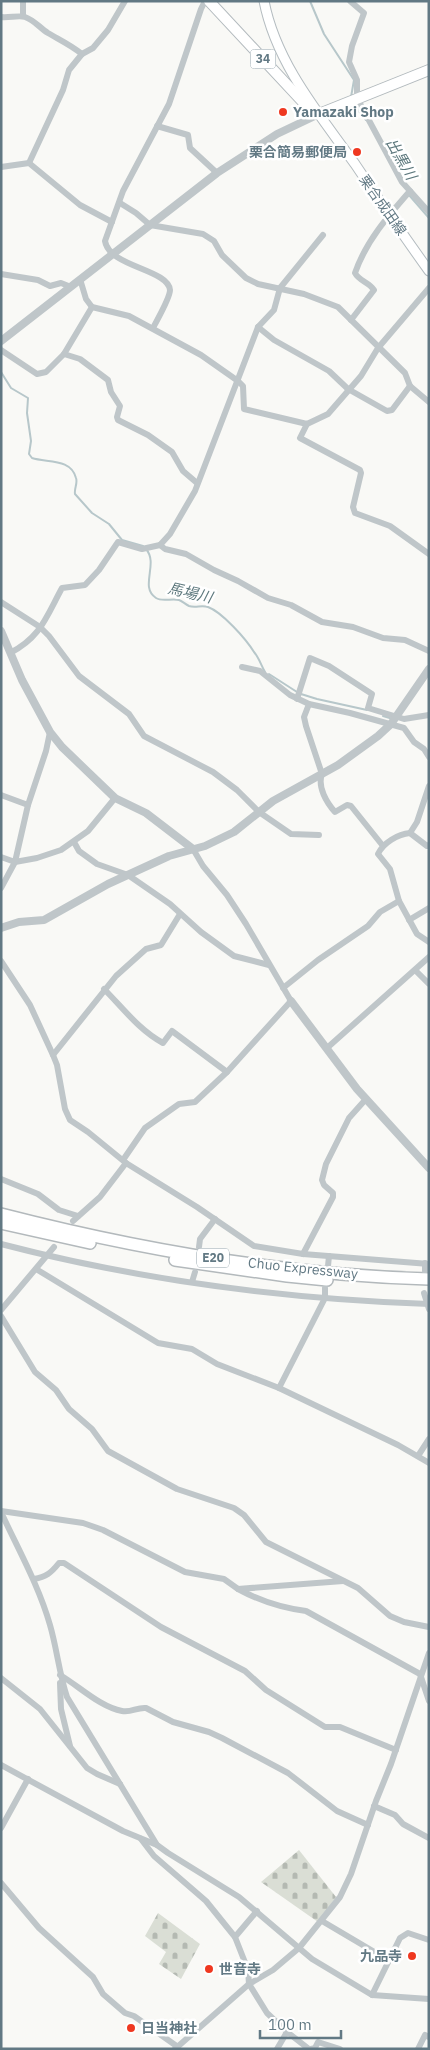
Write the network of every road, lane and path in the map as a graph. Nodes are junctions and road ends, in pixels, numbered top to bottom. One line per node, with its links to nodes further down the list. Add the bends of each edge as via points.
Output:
1 (23, 1): 7 (street)
2 (125, 1): 9 (street, via 108,30 93,48)
3 (205, 1): 13 (street, via 169,104)
4 (209, 1): 12 (main road, 34, via 303,102)
5 (264, 1): 12 (main road, 栗合成田線, via 286,62)
6 (350, 1): 11 (street, via 364,12 349,62 357,80)
7 (23, 16): 8 (street); 9 (street, via 68,42)
8 (1, 17)
9 (82, 54): 14 (street, via 69,70 63,90)
10 (429, 70): 11 (main road)
11 (354, 100): 12 (main road); 17 (street)
12 (319, 114): 16 (street, via 277,134); 20 (main road, 栗合成田線)
13 (156, 126): 16 (street, via 188,135 190,148); 18 (street, via 123,191)
14 (28, 163): 15 (street); 21 (street, via 80,205)
15 (1, 166)
16 (217, 173): 22 (street)
17 (408, 193): 19 (street); 20 (street)
18 (120, 204): 21 (street); 22 (street)
19 (429, 212)
20 (389, 215): 25 (main road, 栗合成田線); 32 (street, via 362,255 357,277 374,290)
21 (112, 222): 24 (street, via 105,241)
22 (150, 225): 24 (street); 29 (street, via 203,234 214,241 222,255 246,278)
23 (323, 235): 29 (street)
24 (113, 254): 27 (street); 34 (street, via 168,284 170,292)
25 (429, 271)
26 (1, 274): 28 (street, via 38,280 50,286 61,283)
27 (80, 279): 28 (street); 31 (street)
28 (71, 286): 35 (street)
29 (280, 288): 32 (street, via 338,307); 33 (street, via 274,310)
30 (429, 288): 36 (street)
31 (92, 307): 34 (street, via 129,316); 38 (street)
32 (351, 320): 36 (street)
33 (258, 327): 39 (street); 41 (street, via 274,340 329,371)
34 (153, 328): 39 (street)
35 (1, 341)
36 (378, 348): 40 (street, via 405,373); 41 (street, via 361,376)
37 (1, 350): 38 (street, via 37,374 46,372)
38 (64, 354): 44 (street, via 80,359 108,380 120,406 118,420 172,452 183,472)
39 (238, 381): 43 (street, via 243,386 244,409); 44 (street)
40 (410, 386): 41 (street, via 392,410 387,411); 42 (street)
41 (348, 389): 43 (street, via 328,414)
42 (429, 402)
43 (307, 424): 46 (street, via 300,438 362,473 353,507 355,513 390,526)
44 (197, 483): 45 (street, via 170,534)
45 (160, 545): 48 (street, via 146,549 118,542 85,585 62,588); 50 (street, via 186,554 268,598 291,605 322,622 405,640)
46 (429, 554)
47 (1, 602): 48 (street)
48 (40, 627): 51 (street, via 25,646); 65 (street, via 79,676 129,714 144,736 213,772)
49 (1, 631): 51 (street)
50 (429, 651)
51 (10, 654): 58 (street)
52 (242, 667): 54 (street, via 260,672)
53 (429, 670): 57 (street)
54 (298, 696): 55 (street); 57 (street, via 310,658 330,666 372,694 368,708)
55 (309, 704): 57 (street); 60 (street, via 304,717)
56 (429, 715): 57 (street)
57 (393, 720): 59 (street); 60 (street, via 360,750)
58 (50, 732): 63 (street); 64 (street)
59 (429, 757)
60 (322, 774): 65 (street); 69 (street, via 320,779 326,801 335,812 351,806)
61 (429, 786): 66 (street)
62 (1, 795): 64 (street)
63 (115, 798): 68 (street, via 88,832); 71 (street, via 146,813)
64 (28, 805): 73 (street)
65 (259, 812): 67 (street, via 291,834); 71 (street, via 226,836)
66 (410, 833): 69 (street, via 401,834); 70 (street)
67 (319, 835)
68 (74, 842): 73 (street, via 61,850); 74 (street, via 79,851 97,864)
69 (383, 846): 76 (street, via 378,854 390,869)
70 (428, 846)
71 (193, 849): 74 (street); 84 (street, via 227,895)
72 (1, 858): 73 (street)
73 (15, 862): 75 (street)
74 (128, 875): 78 (street); 80 (street, via 44,920 19,922)
75 (1, 888)
76 (399, 901): 79 (street); 87 (street, via 380,912 368,926)
77 (429, 908): 79 (street)
78 (180, 914): 84 (street, via 234,956); 88 (street, via 161,945 146,950)
79 (410, 920): 81 (street, via 417,934)
80 (1, 928)
81 (429, 942)
82 (429, 957): 85 (street)
83 (1, 961): 91 (street, via 30,1005)
84 (268, 965): 87 (street)
85 (416, 971): 86 (street); 90 (street)
86 (429, 984)
87 (283, 988): 89 (street)
88 (104, 989): 91 (street); 92 (street, via 134,1022 155,1038 163,1043 172,1031)
89 (291, 1001): 90 (street); 92 (street)
90 (326, 1048): 93 (street)
91 (53, 1055): 94 (street, via 70,1120)
92 (227, 1072): 94 (street, via 194,1102 179,1104 145,1128)
93 (366, 1099): 95 (street); 103 (street, via 349,1118 326,1164 322,1180 333,1197)
94 (125, 1162): 96 (street, via 100,1197 76,1219 38,1194); 98 (street)
95 (429, 1168)
96 (1, 1179)
97 (1, 1214): 110 (highway, Chuo Expressway / E20, via 141,1246 208,1257 344,1274)
98 (215, 1219): 102 (street); 103 (street, via 254,1246)
99 (1, 1222): 113 (highway, Chuo Expressway / E20, via 121,1250 206,1265)
100 (1, 1244): 104 (street)
101 (54, 1247): 104 (street)
102 (198, 1247)
103 (303, 1254): 105 (street)
104 (47, 1256): 108 (street); 111 (street)
105 (329, 1256): 106 (street); 107 (street)
106 (427, 1264): 110 (street)
107 (328, 1266)
108 (36, 1269): 116 (street); 118 (street, via 158,1343 192,1349 217,1364)
109 (195, 1272): 111 (street)
110 (427, 1275)
111 (192, 1282): 114 (street)
112 (325, 1288): 114 (street)
113 (426, 1290): 115 (street)
114 (325, 1298): 115 (street); 118 (street)
115 (428, 1306)
116 (1, 1310)
117 (1, 1316): 124 (street, via 35,1372 56,1390 108,1451 177,1489 234,1508 266,1542)
118 (279, 1388): 120 (street)
119 (429, 1440): 120 (street)
120 (418, 1456): 121 (street)
121 (429, 1463)
122 (1, 1512): 123 (street); 125 (street, via 83,1523 185,1572 224,1579)
123 (34, 1579): 129 (street, via 50,1626); 133 (street, via 50,1574 59,1563 64,1563 162,1627 245,1671 266,1690 325,1726 340,1727)
124 (343, 1581): 125 (street); 126 (street, via 358,1588 390,1616)
125 (238, 1589): 128 (street, via 288,1609 306,1611)
126 (429, 1627)
127 (429, 1654): 128 (street)
128 (420, 1674): 131 (street); 133 (street)
129 (60, 1675): 132 (street, via 61,1710); 136 (street, via 67,1697); 138 (street, via 106,1705 133,1712 146,1708 173,1722 222,1738 288,1773 337,1811)
130 (1, 1678): 132 (street, via 40,1709)
131 (429, 1701)
132 (70, 1746): 136 (street, via 87,1768)
133 (396, 1750): 137 (street)
134 (1, 1765): 135 (street)
135 (28, 1779): 139 (street); 140 (street)
136 (120, 1784): 142 (street)
137 (374, 1806): 138 (street); 141 (street, via 395,1815 403,1824)
138 (368, 1825): 145 (street, via 340,1897)
139 (1, 1828)
140 (140, 1838): 142 (street); 146 (street, via 154,1856 206,1901)
141 (429, 1838)
142 (157, 1845): 144 (street)
143 (1, 1883): 155 (street, via 39,1928 93,1977 103,1994)
144 (257, 1911): 146 (street); 148 (street)
145 (322, 1921): 148 (street); 149 (street)
146 (236, 1937): 150 (street, via 248,1970)
147 (429, 1940): 149 (street, via 408,1933 400,1938)
148 (299, 1948): 150 (street, via 273,1970); 151 (street, via 329,1971)
149 (388, 1960): 151 (street)
150 (249, 1984): 153 (street, via 268,2014); 155 (street)
151 (372, 1995): 152 (street)
152 (429, 1999)
153 (287, 2032): 156 (street); 157 (street)
154 (429, 2037): 159 (street, via 425,2035)
155 (177, 2048)
156 (277, 2049)
157 (310, 2049): 158 (street, via 315,2048 318,2042)
158 (340, 2049)
159 (418, 2049)

